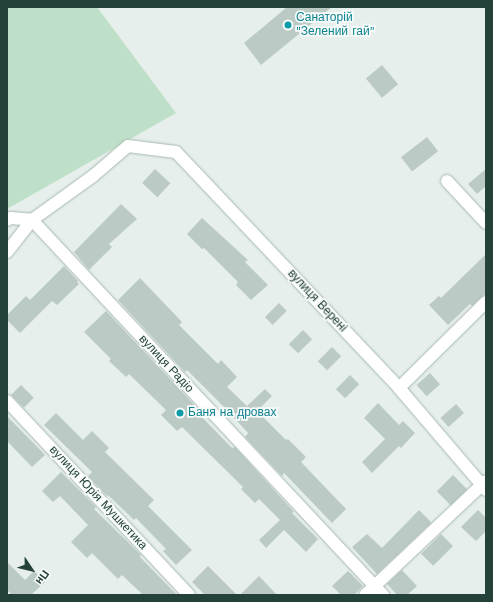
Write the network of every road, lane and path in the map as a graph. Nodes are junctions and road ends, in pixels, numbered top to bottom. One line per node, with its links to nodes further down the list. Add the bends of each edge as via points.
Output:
1 (446, 181): 4 (street)
2 (7, 220): 3 (street)
3 (32, 220): 5 (street); 7 (street, вулиця Верені, via 93,176 128,146 176,152); 10 (street, вулиця Радіо)
4 (486, 223)
5 (7, 252)
6 (486, 302): 7 (street)
7 (398, 388): 9 (street, вулиця Верені)
8 (7, 401): 11 (street, вулиця Юрія Мушкетика)
9 (485, 485): 10 (street)
10 (375, 586): 12 (street); 13 (street, вулиця Радіо)
11 (189, 595)
12 (365, 595)
13 (383, 595)

